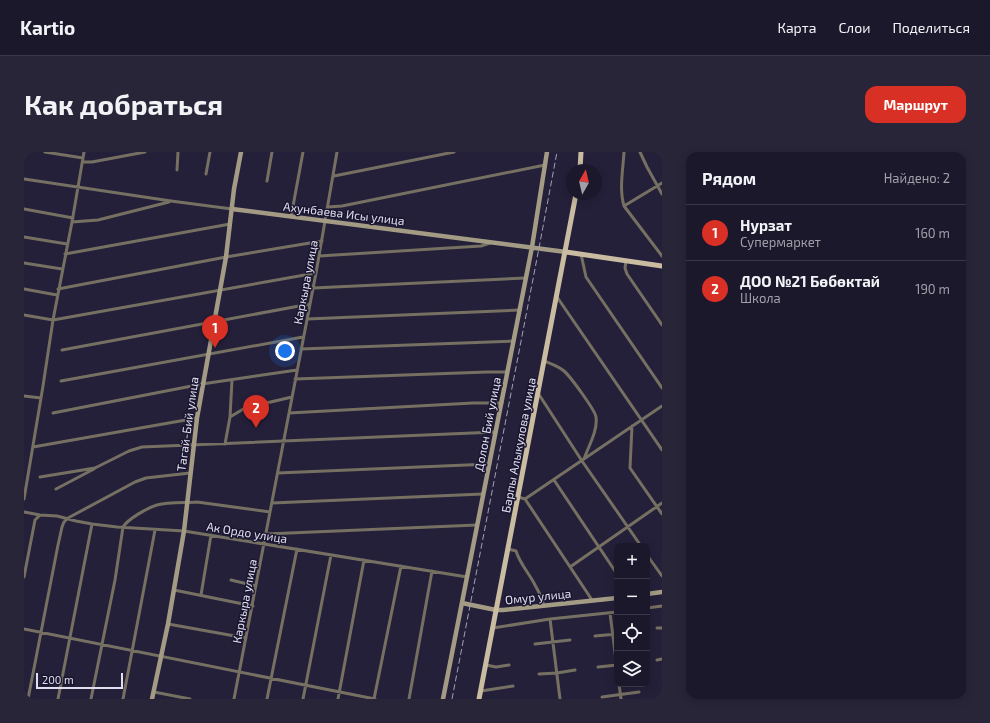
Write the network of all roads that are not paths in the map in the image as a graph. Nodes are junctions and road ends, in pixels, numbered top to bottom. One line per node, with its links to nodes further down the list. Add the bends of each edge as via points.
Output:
1 (45, 152): 15 (street)
2 (84, 152): 15 (street)
3 (145, 152): 15 (street, via 92,162)
4 (178, 152): 18 (street)
5 (210, 152): 19 (street)
6 (242, 152): 32 (street, Тагай-Бий улица)
7 (272, 152): 22 (street)
8 (302, 152): 33 (street)
9 (337, 152): 20 (street, Каркыра улица)
10 (454, 152): 20 (street)
11 (547, 152): 17 (street, Долон Бий улица)
12 (581, 152): 16 (main road)
13 (624, 152): 29 (street)
14 (640, 152): 24 (street)
15 (83, 160): 25 (street)
16 (580, 164)
17 (545, 165): 30 (street); 41 (street, Долон Бий улица)
18 (177, 170)
19 (206, 174)
20 (334, 176): 30 (street, Каркыра улица)
21 (24, 179): 25 (street, Ахунбаева Исы улица)
22 (267, 180)
23 (662, 183): 24 (street)
24 (657, 186): 26 (street); 29 (street)
25 (78, 188): 28 (street, Ахунбаева Исы улица); 34 (street)
26 (662, 194)
27 (575, 200): 42 (main road, Барпы Алыкулова улица)
28 (171, 201): 32 (street, Ахунбаева Исы улица); 34 (street, via 98,220)
29 (624, 206): 46 (street)
30 (328, 207): 35 (street, Каркыра улица)
31 (24, 209): 34 (street)
32 (232, 209): 33 (street, Ахунбаева Исы улица); 36 (street, Тагай-Бий улица)
33 (292, 217): 35 (street, Ахунбаева Исы улица)
34 (73, 220): 40 (street)
35 (325, 221): 38 (street, Каркыра улица); 39 (street, Ахунбаева Исы улица)
36 (230, 224): 43 (street); 47 (street, Тагай-Бий улица)
37 (24, 237): 40 (street)
38 (322, 241): 45 (street, Каркыра улица); 47 (street)
39 (493, 242): 41 (street, Ахунбаева Исы улица); 45 (street, via 481,246)
40 (68, 244): 43 (street)
41 (532, 247): 42 (street, Ахунбаева Исы улица); 53 (street, Долон Бий улица)
42 (566, 252): 44 (main road, Ахунбаева Исы улица); 59 (main road, Барпы Алыкулова улица)
43 (65, 254): 51 (street)
44 (581, 254): 48 (main road, Ахунбаева Исы улица); 79 (street, via 586,277)
45 (319, 256): 52 (street, Каркыра улица)
46 (662, 256)
47 (226, 257): 56 (street); 57 (street, Тагай-Бий улица)
48 (626, 261): 50 (main road, Ахунбаева Исы улица); 66 (street, via 627,274)
49 (24, 263): 51 (street)
50 (662, 266)
51 (62, 269): 56 (street)
52 (316, 273): 54 (street, Каркыра улица); 57 (street)
53 (526, 278): 54 (street); 61 (street, Долон Бий улица)
54 (313, 288): 60 (street, Каркыра улица)
55 (24, 289): 58 (street)
56 (58, 289): 58 (street)
57 (220, 289): 64 (street); 65 (street, Тагай-Бий улица)
58 (57, 295): 64 (street)
59 (557, 297): 72 (main road, Барпы Алыкулова улица); 90 (street)
60 (310, 304): 63 (street, Каркыра улица); 65 (street)
61 (520, 310): 63 (street); 68 (street, Долон Бий улица)
62 (24, 315): 64 (street)
63 (307, 319): 67 (street, Каркыра улица)
64 (53, 320): 83 (street)
65 (214, 322): 70 (street); 71 (street, Тагай-Бий улица)
66 (662, 325)
67 (304, 337): 69 (street, Каркыра улица); 71 (street)
68 (514, 341): 69 (street); 74 (street, Долон Бий улица)
69 (301, 349): 73 (street, Каркыра улица)
70 (62, 350)
71 (207, 354): 77 (street); 78 (street, Тагай-Бий улица)
72 (544, 361): 80 (main road, Барпы Алыкулова улица); 98 (street, via 557,366 566,374 596,417)
73 (297, 370): 75 (street, Каркыра улица); 76 (street)
74 (508, 372): 75 (street); 84 (street, Долон Бий улица)
75 (295, 379): 82 (street, Каркыра улица)
76 (232, 380): 78 (street); 88 (street)
77 (61, 381)
78 (202, 384): 86 (street); 89 (street, Тагай-Бий улица)
79 (662, 388)
80 (538, 393): 98 (street); 107 (main road, Барпы Алыкулова улица)
81 (24, 396): 83 (street)
82 (292, 397): 87 (street, Каркыра улица); 88 (street, via 245,408)
83 (41, 398): 96 (street)
84 (502, 403): 87 (street); 92 (street, Долон Бий улица)
85 (662, 406): 90 (street)
86 (53, 413)
87 (289, 413): 93 (street, Каркыра улица)
88 (230, 417): 94 (street)
89 (197, 418): 95 (street, Тагай-Бий улица); 96 (street)
90 (641, 420): 91 (street); 97 (street)
91 (632, 426): 98 (street); 113 (street, via 630,468)
92 (496, 432): 93 (street); 99 (street, Долон Бий улица)
93 (284, 441): 94 (street); 102 (street, Каркыра улица)
94 (225, 444): 95 (street)
95 (193, 445): 100 (street, via 129,450); 101 (street, Тагай-Бий улица)
96 (33, 447): 108 (street)
97 (662, 450)
98 (583, 460): 104 (street); 122 (street)
99 (490, 464): 102 (street); 106 (street, Долон Бий улица)
100 (96, 468): 103 (street); 105 (street)
101 (190, 473): 110 (street, Тагай-Бий улица); 118 (street, via 146,478 135,482)
102 (278, 473): 111 (street, Каркыра улица)
103 (40, 477)
104 (554, 480): 109 (street); 129 (street)
105 (56, 489)
106 (483, 494): 111 (street); 120 (street, Долон Бий улица)
107 (518, 497): 109 (street); 131 (main road, Барпы Алыкулова улица)
108 (24, 499)
109 (525, 499): 136 (street)
110 (187, 502): 115 (street); 121 (street, via 156,505 132,518); 124 (street, Тагай-Бий улица)
111 (272, 503): 115 (street, Каркыра улица)
112 (662, 503): 113 (street)
113 (656, 506): 116 (street); 122 (street)
114 (24, 512): 117 (street, Ак Ордо улица)
115 (270, 512): 125 (street, Каркыра улица)
116 (662, 514)
117 (40, 515): 118 (street, Ак Ордо улица); 139 (street, via 35,520)
118 (68, 518): 119 (street, Ак Ордо улица); 165 (street, via 62,527)
119 (92, 524): 121 (street, Ак Ордо улица); 169 (street)
120 (477, 525): 125 (street); 141 (street, Долон Бий улица)
121 (123, 527): 123 (street, Ак Ордо улица); 173 (street)
122 (627, 527): 127 (street); 129 (street)
123 (155, 530): 124 (street, Ак Ордо улица); 174 (street)
124 (184, 531): 126 (street, Ак Ордо улица); 144 (street, Тагай-Бий улица)
125 (266, 534): 128 (street, Каркыра улица)
126 (211, 535): 128 (street, Ак Ордо улица); 147 (street)
127 (639, 543)
128 (264, 544): 130 (street, Ак Ордо улица); 143 (street, Каркыра улица)
129 (599, 547): 136 (street); 137 (street)
130 (297, 549): 132 (street, Ак Ордо улица); 186 (street)
131 (508, 550): 152 (street, via 516,551); 155 (main road, Барпы Алыкулова улица)
132 (331, 555): 134 (street, Ак Ордо улица); 187 (street)
133 (650, 559): 140 (street)
134 (364, 560): 135 (street, Ак Ордо улица); 192 (street)
135 (401, 566): 138 (street, Ак Ордо улица); 206 (street)
136 (570, 567): 149 (street)
137 (614, 570)
138 (432, 571): 141 (street, Ак Ордо улица); 207 (street)
139 (24, 576)
140 (662, 576)
141 (467, 577): 150 (street, Долон Бий улица)
142 (231, 580): 143 (street)
143 (256, 586): 151 (street, Каркыра улица)
144 (174, 590): 147 (street); 159 (street, Тагай-Бий улица)
145 (662, 592): 146 (street)
146 (650, 594)
147 (201, 595): 151 (street)
148 (614, 598): 149 (street, Омур улица)
149 (592, 600): 152 (street, Омур улица)
150 (462, 603): 155 (street, Омур улица); 208 (street, Долон Бий улица)
151 (252, 606): 168 (street, Каркыра улица)
152 (544, 606): 155 (street, Омур улица)
153 (662, 606): 154 (street)
154 (650, 608)
155 (496, 610): 160 (main road, Барпы Алыкулова улица)
156 (614, 612): 157 (street, Омур улица)
157 (610, 613): 158 (street, Омур улица); 164 (street)
158 (550, 619): 160 (street, Омур улица); 171 (street)
159 (168, 624): 168 (street); 175 (street, Тагай-Бий улица)
160 (493, 628): 178 (main road, Барпы Алыкулова улица)
161 (657, 628): 162 (street)
162 (662, 628)
163 (24, 629): 165 (street)
164 (614, 630)
165 (41, 633): 169 (street); 196 (street)
166 (614, 634): 167 (street)
167 (595, 636)
168 (246, 638): 183 (street, Каркыра улица)
169 (70, 639): 173 (street); 197 (street)
170 (570, 640): 171 (street)
171 (553, 642): 172 (street); 184 (street)
172 (535, 644)
173 (102, 645): 174 (street); 198 (street)
174 (131, 650): 175 (street); 199 (street)
175 (161, 656): 183 (street); 191 (street, Тагай-Бий улица)
176 (662, 659): 177 (street)
177 (657, 660)
178 (486, 665): 179 (street); 190 (main road, Барпы Алыкулова улица)
179 (509, 665)
180 (614, 665): 181 (street)
181 (598, 667)
182 (574, 670): 184 (street)
183 (240, 672): 186 (street); 202 (street, Каркыра улица)
184 (557, 673): 185 (street); 210 (street)
185 (539, 674)
186 (271, 678): 187 (street); 203 (street)
187 (306, 685): 192 (street); 204 (street)
188 (513, 686): 190 (street)
189 (619, 687): 195 (street)
190 (481, 691): 209 (main road, Барпы Алыкулова улица)
191 (154, 692): 200 (street, Тагай-Бий улица); 201 (street)
192 (340, 692): 205 (street); 206 (street)
193 (639, 692): 195 (street)
194 (602, 697): 195 (street)
195 (621, 697)
196 (28, 699)
197 (58, 699)
198 (91, 699)
199 (123, 699)
200 (152, 699)
201 (190, 699)
202 (234, 699)
203 (267, 699)
204 (303, 699)
205 (338, 699)
206 (375, 699)
207 (409, 699)
208 (443, 699)
209 (479, 699)
210 (560, 699)

